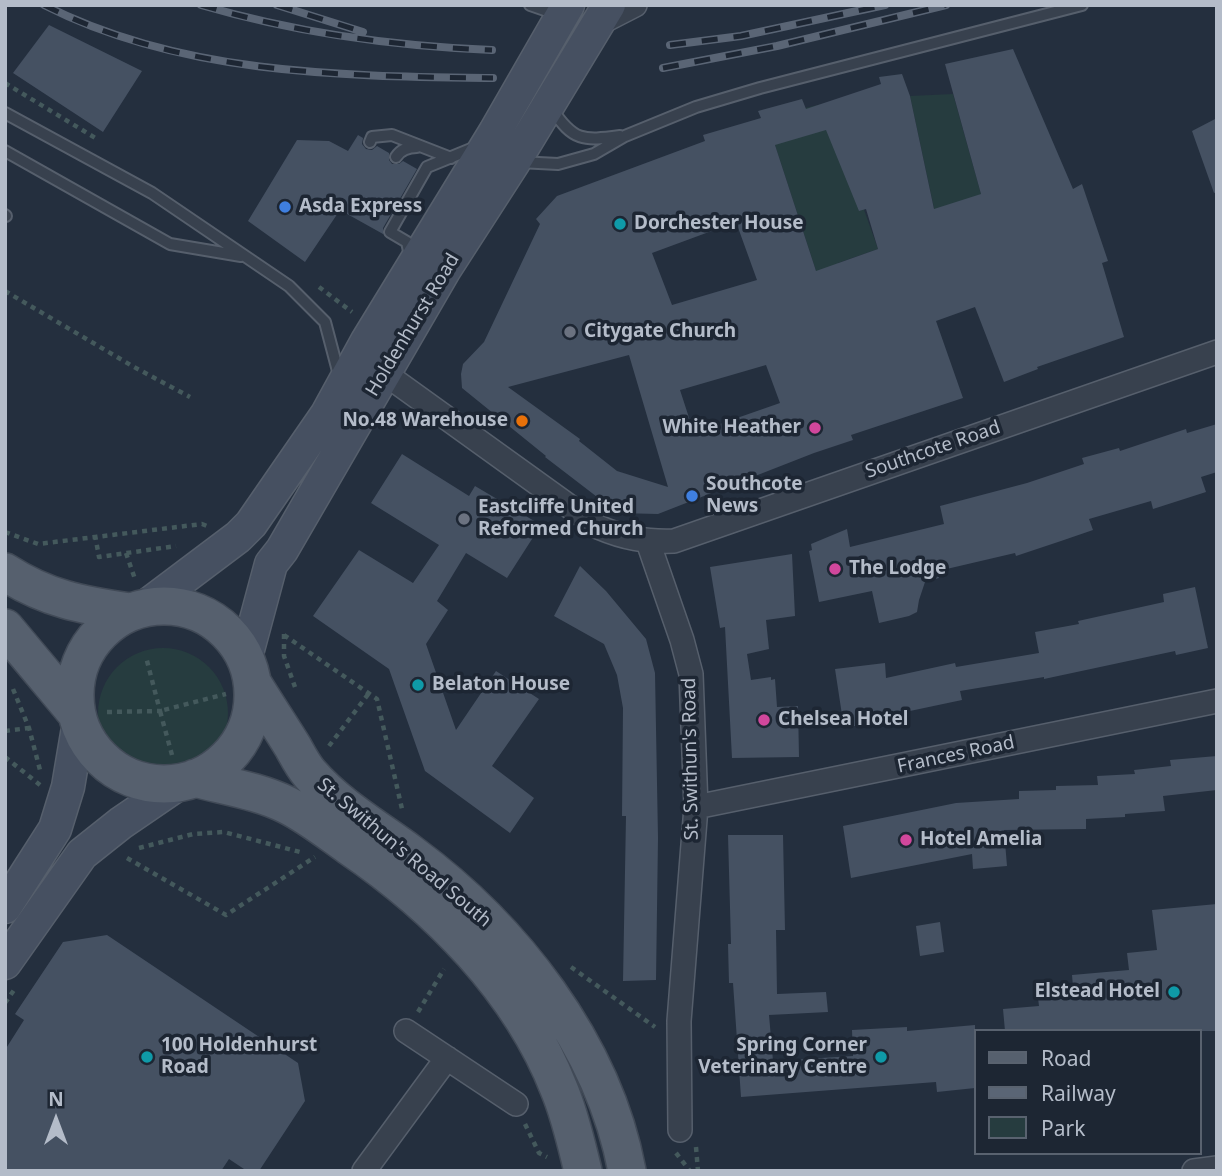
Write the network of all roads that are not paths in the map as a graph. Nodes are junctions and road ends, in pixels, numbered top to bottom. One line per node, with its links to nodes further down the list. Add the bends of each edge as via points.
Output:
1 (530, 5): 4 (lane)
2 (635, 5): 5 (street)
3 (1082, 5): 9 (lane, via 760,88 695,107)
4 (565, 11): 8 (street, Holdenhurst Road)
5 (604, 15): 6 (street, Holdenhurst Road)
6 (548, 103): 9 (lane, via 579,138); 15 (street, Holdenhurst Road)
7 (5, 113): 16 (lane, via 152,193)
8 (495, 132): 14 (lane, via 474,149); 17 (street, Holdenhurst Road)
9 (625, 136): 15 (lane, via 594,154 567,162)
10 (370, 142): 11 (lane, via 372,137 392,135)
11 (423, 148): 13 (lane, via 409,147); 14 (lane)
12 (5, 151): 16 (lane, via 170,244)
13 (396, 157)
14 (451, 158): 17 (lane, via 428,167 388,231 409,245)
15 (514, 162): 19 (street, Holdenhurst Road)
16 (244, 256): 20 (lane, via 289,286 325,322 340,373)
17 (408, 273): 20 (street, Holdenhurst Road)
18 (1217, 352): 21 (street, Southcote Road, via 674,541)
19 (384, 373): 21 (street, via 598,527); 25 (street, Holdenhurst Road, via 271,564)
20 (327, 414): 23 (street, Holdenhurst Road, via 238,537)
21 (648, 542): 29 (street, St. Swithun's Road, via 691,674)
22 (5, 572): 23 (main road, St. Swithun's Road South, via 25,585 73,603)
23 (137, 601): 25 (main road, St. Swithun's Road South, via 182,607 207,616 229,633); 27 (main road, via 89,646 78,670 75,696)
24 (5, 628): 27 (main road, St. Swithun's Road South)
25 (242, 678): 28 (main road, via 251,714 240,742 220,764); 39 (main road, St. Swithun's Road South, via 309,774 361,820 411,853 523,957 586,1057 610,1108)
26 (1217, 701): 29 (street, Frances Road)
27 (86, 716): 28 (main road, St. Swithun's Road South, via 86,738 106,762 128,776 153,783); 30 (street, via 55,829)
28 (183, 773): 31 (street, via 82,854); 36 (main road, St. Swithun's Road South, via 285,804 368,859 455,932 519,1012 559,1087 570,1119)
29 (696, 807): 35 (street, St. Swithun's Road, via 679,1021)
30 (5, 907)
31 (5, 963)
32 (406, 1031): 33 (street)
33 (447, 1058): 34 (street); 38 (street)
34 (516, 1104)
35 (680, 1130)
36 (568, 1166)
37 (1217, 1168): 40 (street)
38 (364, 1171)
39 (626, 1171)
40 (1194, 1171)

